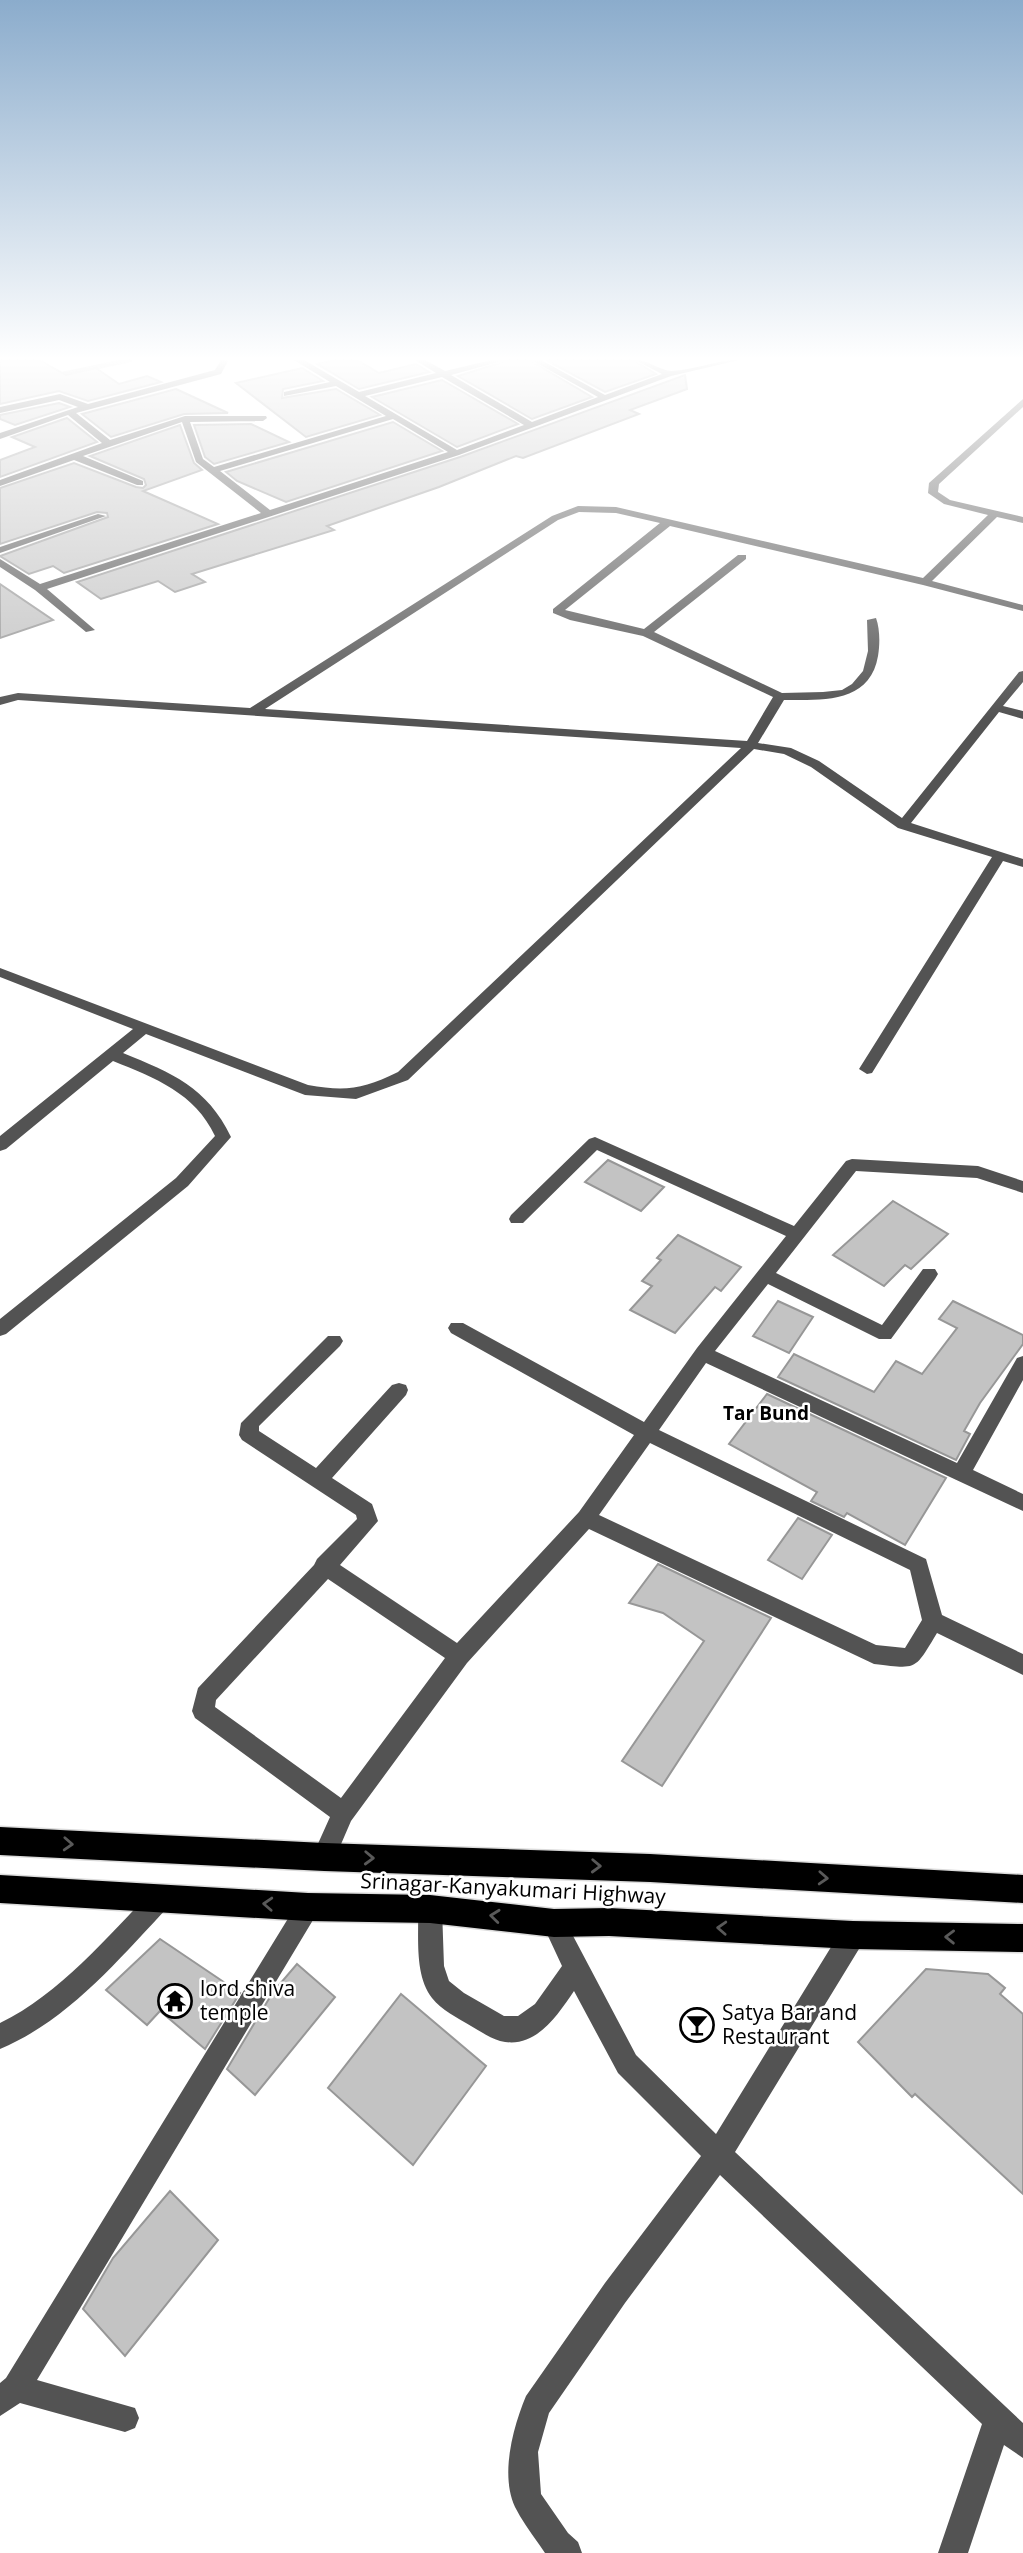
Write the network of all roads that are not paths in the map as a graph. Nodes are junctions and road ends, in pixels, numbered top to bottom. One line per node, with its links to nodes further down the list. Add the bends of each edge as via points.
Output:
1 (133, 479): 5 (street)
2 (222, 479): 7 (street)
3 (376, 479): 7 (street)
4 (937, 479): 6 (street, via 933,494 947,502)
5 (140, 482)
6 (995, 513): 9 (street); 14 (street)
7 (269, 514): 15 (street)
8 (100, 516): 11 (street)
9 (1017, 516)
10 (667, 523): 14 (street); 19 (street, via 557,611); 24 (street, via 596,508 555,518)
11 (0, 550)
12 (743, 557): 19 (street)
13 (0, 562): 15 (street)
14 (925, 582): 16 (street)
15 (39, 588): 18 (street)
16 (1023, 607)
17 (872, 620): 21 (street, via 873,662 862,682 845,693)
18 (90, 630)
19 (646, 633): 21 (street)
20 (1023, 674): 23 (street)
21 (779, 696): 26 (street)
22 (0, 701): 24 (street, via 18,696)
23 (996, 709): 25 (street); 27 (street)
24 (252, 712): 26 (street)
25 (1023, 715)
26 (751, 746): 27 (street, via 787,751 815,764); 31 (street, via 403,1076 364,1095 305,1090)
27 (903, 825): 28 (street)
28 (999, 856): 29 (street); 33 (street)
29 (1023, 863)
30 (0, 972): 31 (street)
31 (144, 1028): 32 (street)
32 (111, 1055): 34 (street); 41 (street, via 180,1083 216,1118 223,1137 182,1181)
33 (867, 1069)
34 (0, 1145)
35 (1023, 1186): 37 (street, via 978,1171 852,1165)
36 (517, 1219): 37 (street, via 595,1143)
37 (797, 1234): 39 (street)
38 (929, 1274): 39 (street, via 885,1334)
39 (765, 1275): 43 (street)
40 (457, 1328): 46 (street)
41 (0, 1329)
42 (334, 1341): 48 (street, via 250,1423 249,1436)
43 (704, 1353): 46 (street); 47 (street)
44 (1023, 1363): 47 (street)
45 (399, 1390): 48 (street)
46 (648, 1433): 50 (street); 52 (street, via 919,1566)
47 (961, 1473): 49 (street)
48 (318, 1480): 51 (street, via 365,1510 368,1521)
49 (1023, 1503)
50 (586, 1518): 52 (street, via 874,1654 910,1658); 53 (street)
51 (324, 1565): 53 (street); 55 (street, via 206,1695 202,1711)
52 (933, 1621): 54 (street)
53 (459, 1656): 55 (street)
54 (1023, 1665)
55 (343, 1813): 57 (street)
56 (0, 1841): 57 (highway, Srinagar-Kanyakumari Highway, one-way to 57)
57 (324, 1857): 59 (highway, Srinagar-Kanyakumari Highway, one-way to 59, via 650,1868)
58 (0, 1889): 60 (highway, Srinagar-Kanyakumari Highway)
59 (1023, 1889)
60 (161, 1898): 61 (highway, Srinagar-Kanyakumari Highway, one-way to 60); 67 (street, via 57,1999)
61 (308, 1906): 62 (highway, Srinagar-Kanyakumari Highway); 69 (street)
62 (429, 1909): 63 (highway, Srinagar-Kanyakumari Highway, one-way to 62); 66 (street, via 432,1966 440,1989 500,2029 522,2029 544,2013)
63 (554, 1923): 64 (highway, Srinagar-Kanyakumari Highway, one-way to 63); 66 (street)
64 (853, 1935): 65 (highway, Srinagar-Kanyakumari Highway, one-way to 64); 68 (street)
65 (1021, 1940)
66 (575, 1968): 68 (street, via 627,2064)
67 (0, 2036)
68 (718, 2155): 71 (street); 73 (street, via 536,2406 523,2452 527,2499)
69 (8, 2395): 70 (street)
70 (125, 2418)
71 (998, 2421): 72 (street); 74 (street)
72 (1023, 2443)
73 (567, 2553)
74 (953, 2553)

